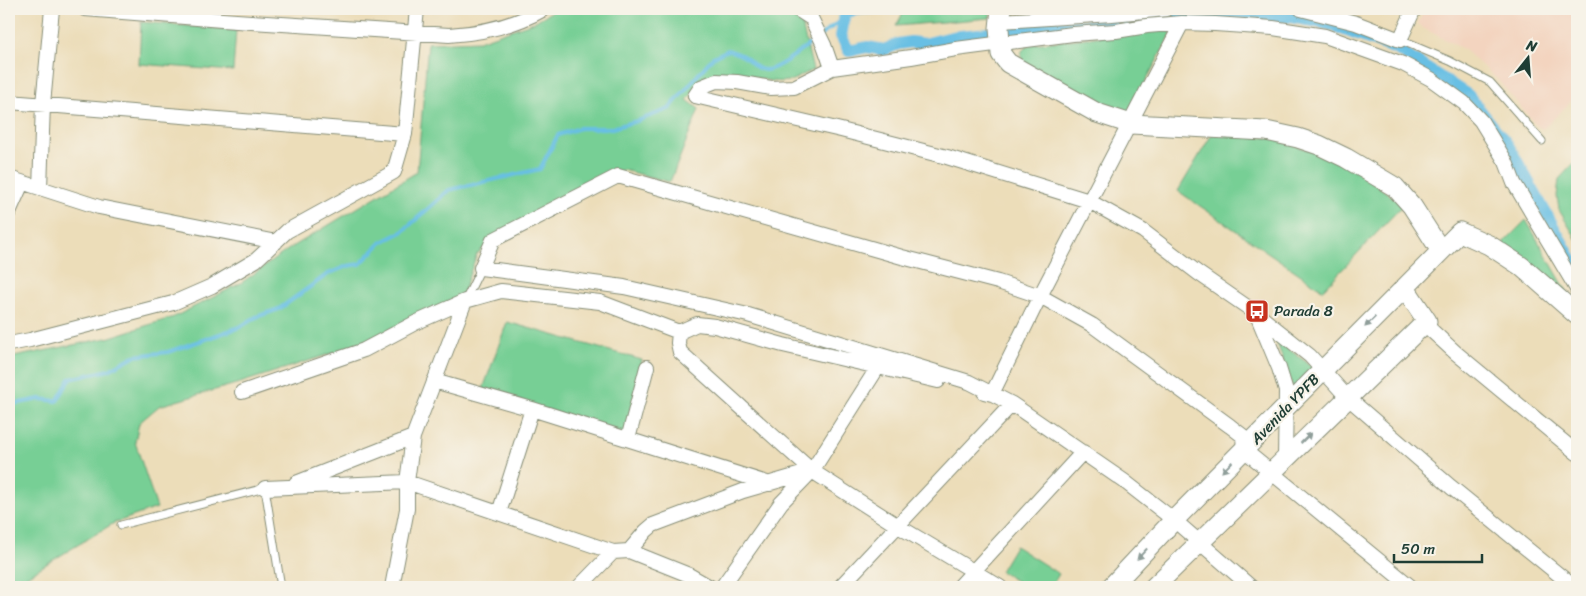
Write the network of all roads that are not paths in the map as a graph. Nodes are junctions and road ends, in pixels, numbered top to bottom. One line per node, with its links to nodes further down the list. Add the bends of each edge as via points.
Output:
1 (52, 9): 16 (street)
2 (85, 9): 9 (street)
3 (417, 9): 12 (street)
4 (544, 9): 12 (street, via 529,18 472,34)
5 (797, 9): 14 (street, via 811,18)
6 (1166, 9): 11 (street)
7 (1301, 9): 13 (street)
8 (1414, 9): 13 (street)
9 (222, 14): 12 (street)
10 (1182, 23): 11 (street, via 1073,34); 17 (street); 28 (street, via 1272,28 1325,36 1397,62 1431,79 1464,103 1481,121)
11 (1001, 25): 14 (street); 17 (street, via 1001,54 1008,64 1097,113)
12 (414, 33): 18 (street)
13 (1400, 40): 19 (lane, via 1490,82)
14 (832, 68): 22 (street, via 794,87 716,82 702,87 695,96 947,158)
15 (9, 102): 16 (street)
16 (43, 104): 18 (street); 21 (street)
17 (1130, 124): 22 (street); 25 (street, via 1266,131 1319,145 1395,187 1412,206)
18 (405, 134): 24 (street, via 394,172 287,231)
19 (1542, 141)
20 (15, 180): 21 (street); 23 (street)
21 (40, 188): 24 (street, via 99,207)
22 (1089, 201): 29 (street); 31 (street, via 1143,231)
23 (9, 212)
24 (276, 242): 35 (street, via 256,260 212,286 173,303)
25 (1441, 251): 27 (street, Avenida YPFB); 32 (street, Avenida YPFB, via 1460,232 1489,245 1521,266)
26 (481, 268): 29 (street, via 493,240 618,176); 30 (lane); 41 (street, via 624,286 748,315 969,382)
27 (1405, 288): 33 (street); 38 (street, Avenida YPFB, one-way to 38)
28 (1577, 289)
29 (1040, 296): 41 (street); 48 (street, via 1092,326 1230,426 1243,436)
30 (465, 302): 34 (street, via 502,291 600,302); 39 (street); 40 (street, via 364,350)
31 (1256, 313): 38 (street, via 1310,356); 44 (street, via 1279,368 1286,392)
32 (1577, 315)
33 (1427, 320): 42 (street); 50 (street, via 1431,330)
34 (679, 332): 37 (street, via 697,324 715,326); 52 (street, via 680,352)
35 (9, 344)
36 (648, 367): 47 (street)
37 (878, 367): 41 (street); 52 (street)
38 (1322, 370): 42 (street); 44 (street, Avenida YPFB)
39 (434, 381): 45 (street); 46 (street)
40 (242, 392)
41 (992, 394): 43 (street)
42 (1347, 397): 51 (street, one-way to 42); 78 (street)
43 (1012, 404): 49 (street); 61 (street)
44 (1286, 407): 48 (street, Avenida YPFB); 51 (street)
45 (532, 409): 47 (street); 58 (street)
46 (413, 437): 54 (street); 56 (street)
47 (628, 439): 55 (street)
48 (1244, 450): 53 (street); 59 (street, Avenida YPFB, one-way to 59)
49 (1083, 452): 59 (street); 65 (street)
50 (1577, 453)
51 (1284, 459): 53 (street)
52 (812, 471): 55 (street); 61 (street); 70 (street, via 781,503)
53 (1272, 473): 62 (street); 77 (street)
54 (407, 482): 56 (street); 58 (street); 67 (street, via 407,509)
55 (770, 484): 64 (street, via 728,496 654,526)
56 (286, 487): 57 (street)
57 (265, 488): 60 (lane); 66 (lane)
58 (499, 513): 63 (street)
59 (1174, 520): 62 (street); 74 (street, Avenida YPFB, one-way to 74)
60 (121, 525)
61 (898, 526): 65 (street); 71 (street)
62 (1198, 543): 75 (street); 76 (street)
63 (613, 552): 64 (street); 68 (street)
64 (629, 552): 69 (street, via 689,575)
65 (973, 572): 72 (street); 73 (street)
66 (282, 587)
67 (392, 587)
68 (579, 587)
69 (710, 587)
70 (722, 587)
71 (840, 587)
72 (959, 587)
73 (1000, 587)
74 (1111, 587)
75 (1154, 587)
76 (1251, 587)
77 (1411, 587)
78 (1574, 587)

